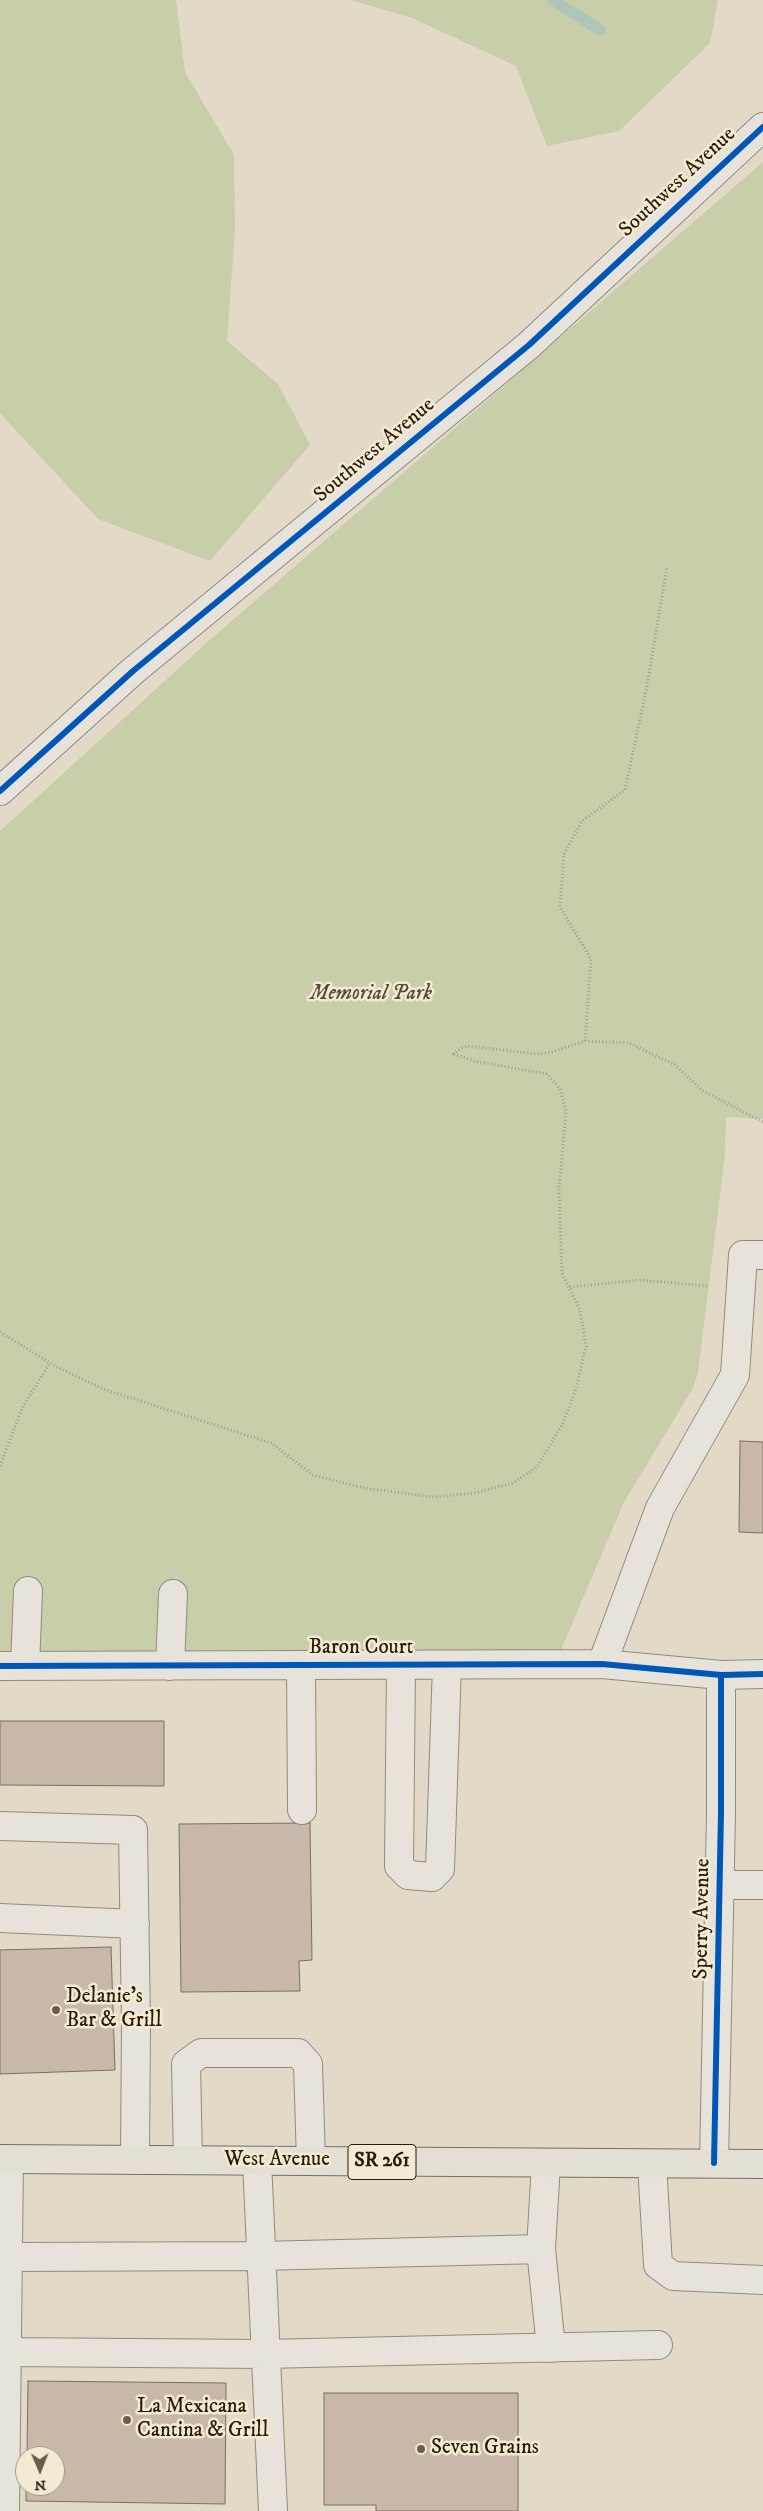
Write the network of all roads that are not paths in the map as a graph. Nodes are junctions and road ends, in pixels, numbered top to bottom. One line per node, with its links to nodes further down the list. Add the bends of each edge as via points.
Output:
1 (763, 127): 2 (street, Southwest Avenue, via 529,345 133,672)
2 (0, 791)
3 (763, 1255): 6 (street, via 743,1255 735,1375 660,1508)
4 (28, 1591): 9 (street)
5 (173, 1594): 10 (street)
6 (602, 1664): 8 (street, Baron Court); 13 (street, Baron Court)
7 (401, 1665): 8 (street, Baron Court); 8 (street, via 398,1866 408,1876 432,1877 440,1869); 11 (street, Baron Court)
8 (447, 1665)
9 (13, 1666): 10 (street, Baron Court)
10 (170, 1666): 11 (street, Baron Court)
11 (301, 1666): 14 (street)
12 (763, 1674): 13 (street, Baron Court)
13 (721, 1676): 16 (street, Sperry Avenue)
14 (302, 1810)
15 (0, 1826): 19 (street, via 133,1830)
16 (720, 1885): 17 (street); 26 (street, Sperry Avenue)
17 (763, 1885)
18 (0, 1918): 19 (street)
19 (134, 1924): 21 (street)
20 (4, 2159): 21 (main road, West Avenue / SR 261); 31 (street)
21 (135, 2160): 22 (main road, West Avenue / SR 261)
22 (188, 2160): 23 (main road, West Avenue / SR 261); 24 (street, via 186,2064 201,2053 298,2053 308,2064)
23 (256, 2161): 24 (main road, West Avenue / SR 261); 30 (street)
24 (310, 2161): 25 (main road, West Avenue / SR 261)
25 (546, 2163): 27 (main road, West Avenue / SR 261); 29 (street)
26 (714, 2163): 27 (main road, West Avenue / SR 261); 28 (main road, West Avenue / SR 261)
27 (652, 2164): 32 (street, via 658,2265 674,2276)
28 (763, 2164)
29 (541, 2248): 30 (street); 34 (street)
30 (260, 2256): 31 (street); 36 (street)
31 (8, 2257): 35 (street)
32 (763, 2280)
33 (658, 2345): 34 (street)
34 (551, 2348): 36 (street)
35 (7, 2352): 36 (street); 37 (street)
36 (265, 2354): 38 (street)
37 (5, 2511)
38 (273, 2511)

